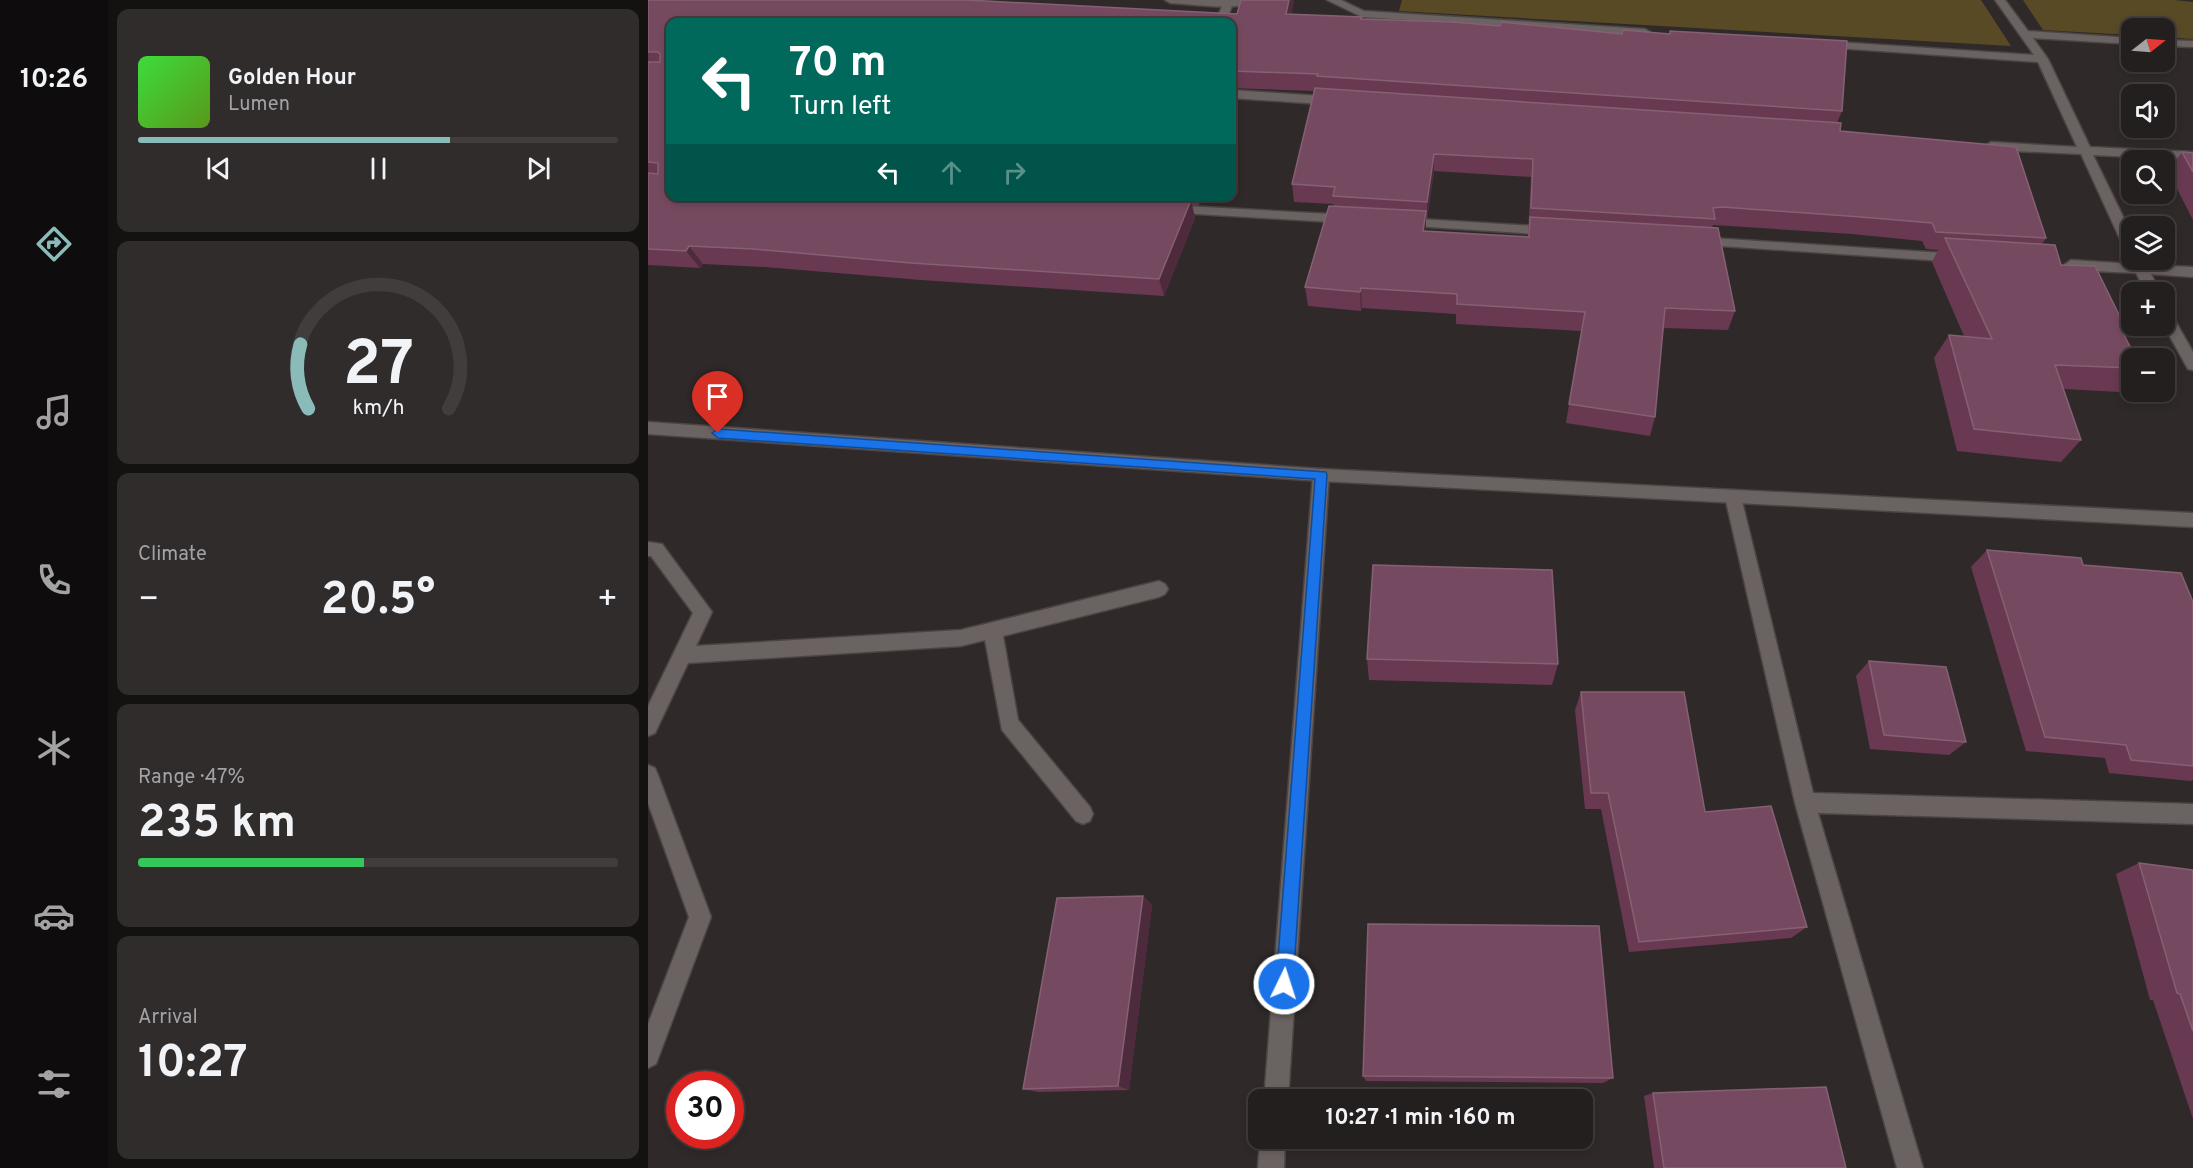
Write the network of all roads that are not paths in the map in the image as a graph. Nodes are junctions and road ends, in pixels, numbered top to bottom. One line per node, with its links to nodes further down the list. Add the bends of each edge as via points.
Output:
1 (1170, 0): 5 (street)
2 (1253, 0): 5 (street)
3 (1332, 0): 7 (street, via 1362,14)
4 (2000, 0): 8 (street)
5 (1228, 3): 6 (street)
6 (1222, 18)
7 (1652, 33)
8 (2023, 34): 9 (street); 13 (street)
9 (2121, 40)
10 (1806, 43): 13 (street)
11 (2175, 43): 12 (street)
12 (2193, 44)
13 (2042, 59): 17 (street)
14 (1236, 94): 15 (street)
15 (1347, 102)
16 (1978, 145): 17 (street)
17 (2084, 152): 18 (street); 22 (street)
18 (2193, 156)
19 (1152, 208): 20 (street)
20 (1362, 220)
21 (1385, 221): 23 (street)
22 (2121, 228)
23 (1563, 232)
24 (1681, 240): 25 (street)
25 (1976, 259)
26 (2059, 264): 27 (street)
27 (2121, 265)
28 (2175, 270): 29 (street)
29 (2193, 272)
30 (2175, 333): 31 (street)
31 (2193, 365)
32 (648, 428): 33 (street)
33 (1321, 475): 34 (street); 46 (street)
34 (1733, 497): 35 (street); 42 (street)
35 (2193, 520)
36 (648, 549): 39 (street, via 656,549 703,612)
37 (1159, 589): 38 (street)
38 (993, 630): 39 (street, via 961,638); 43 (street, via 1009,724)
39 (683, 655): 40 (street)
40 (648, 727)
41 (648, 775): 45 (street, via 700,917)
42 (1805, 803): 44 (street); 49 (street)
43 (1083, 814)
44 (2193, 814)
45 (648, 1056)
46 (1277, 1089)
47 (1272, 1149): 48 (street)
48 (1271, 1168)
49 (1910, 1168)

